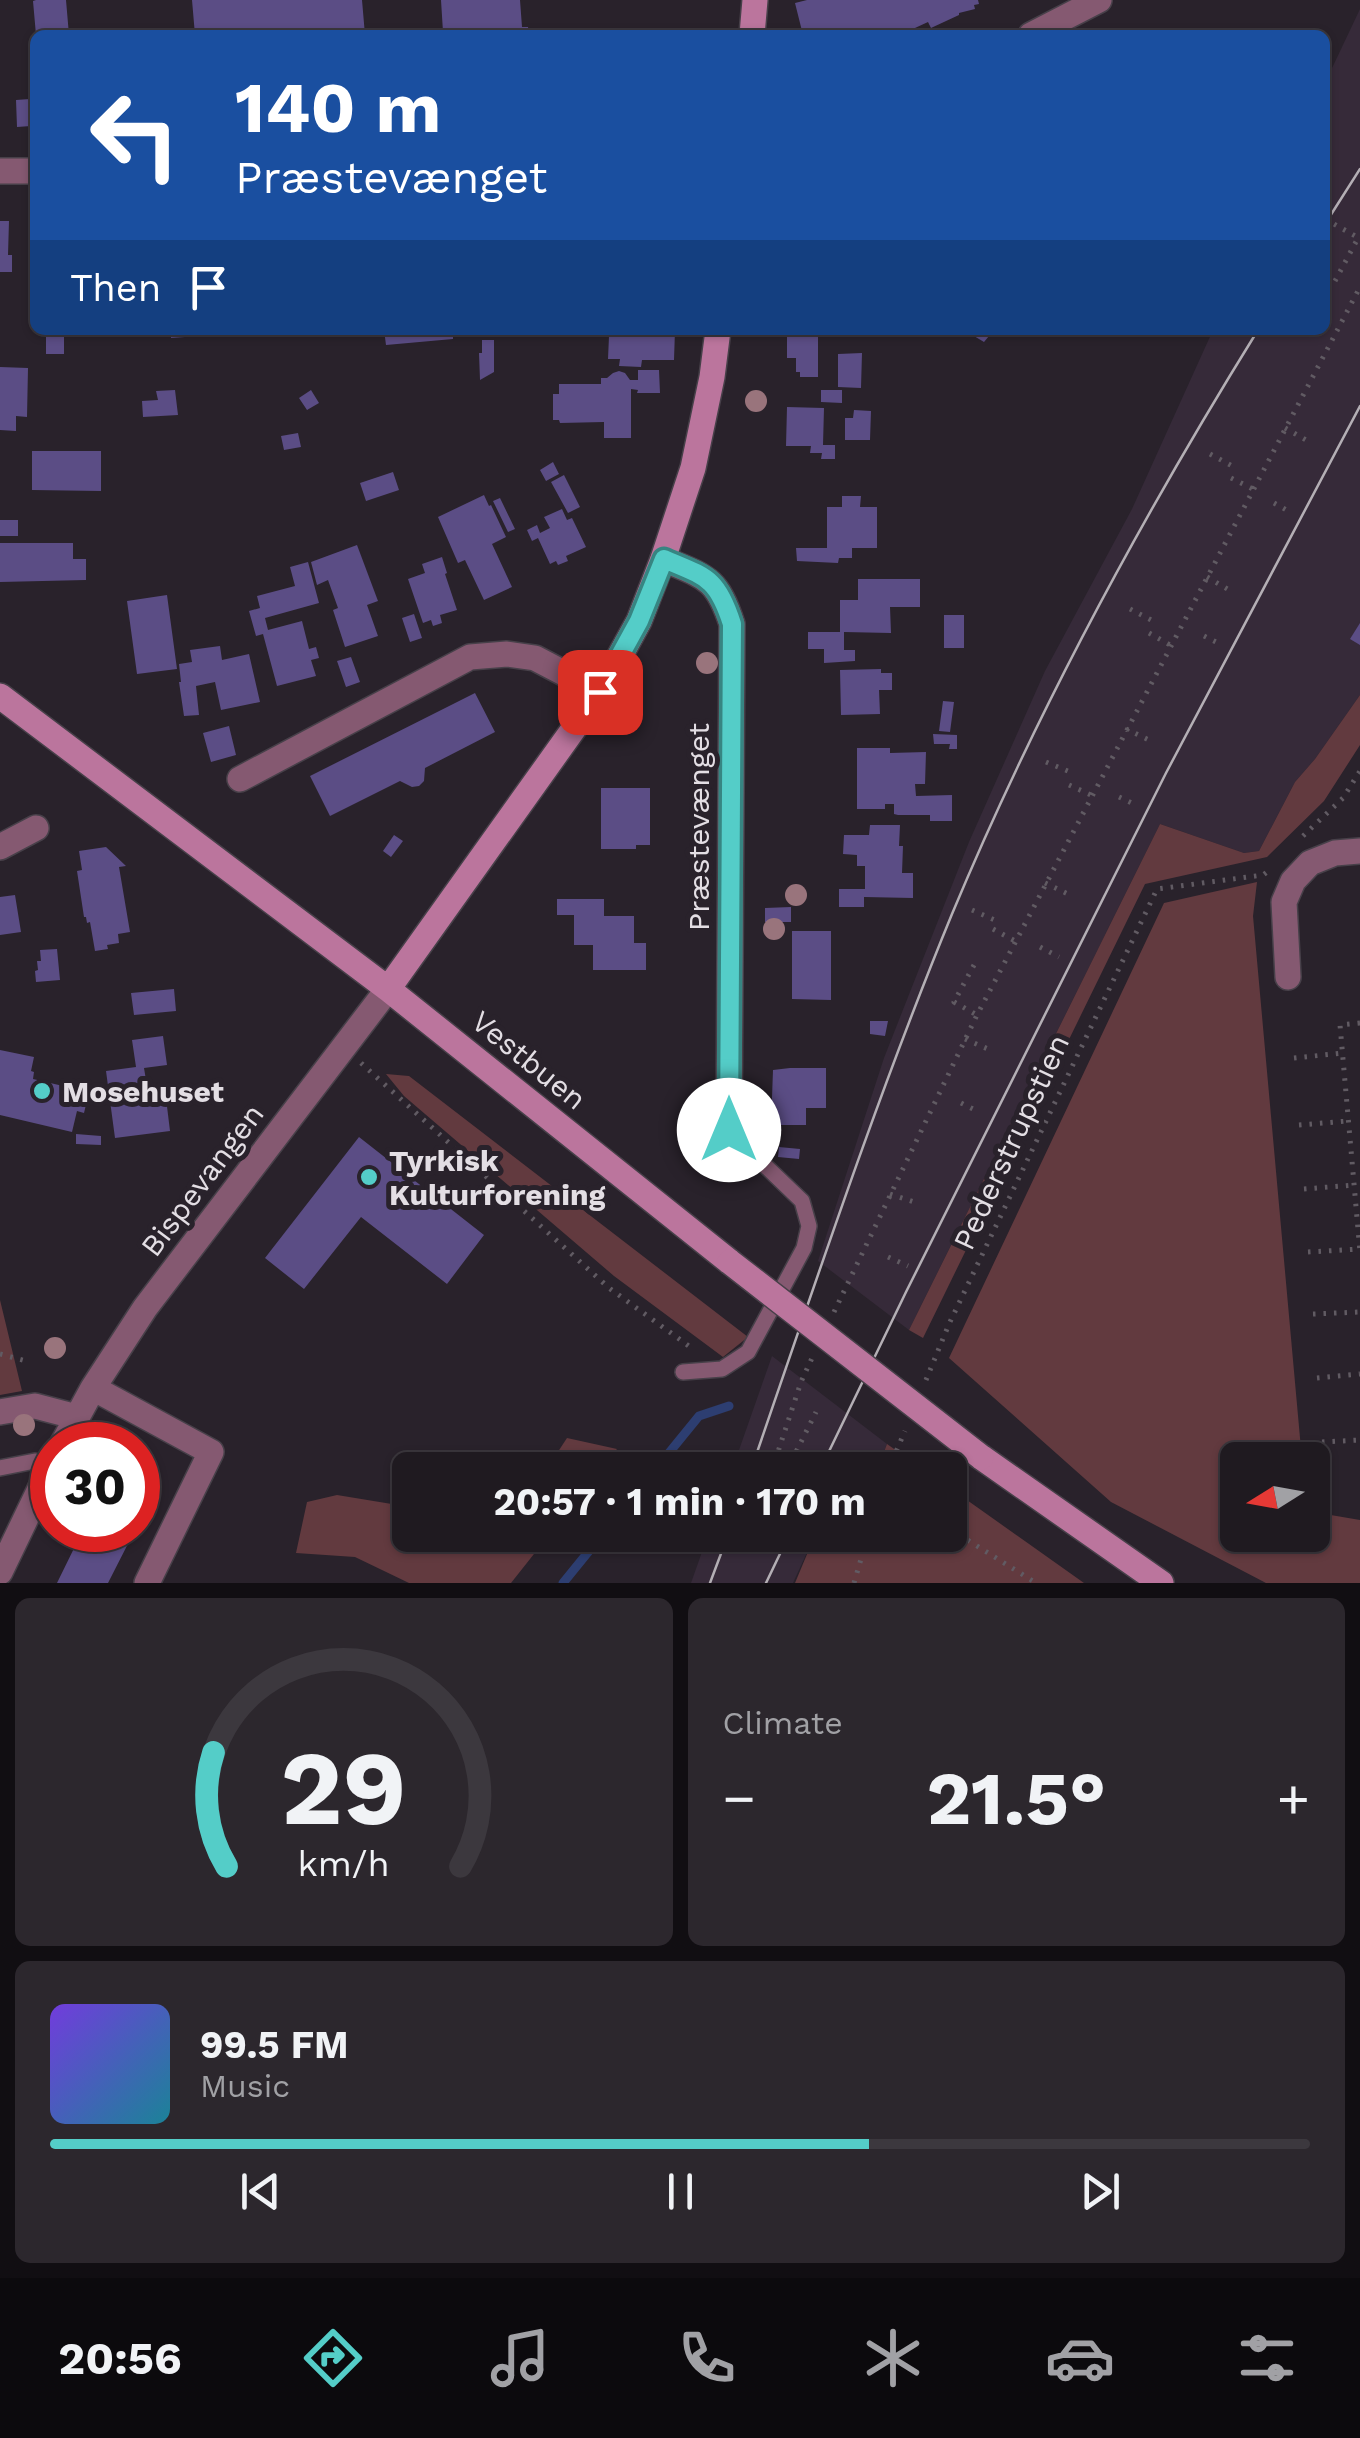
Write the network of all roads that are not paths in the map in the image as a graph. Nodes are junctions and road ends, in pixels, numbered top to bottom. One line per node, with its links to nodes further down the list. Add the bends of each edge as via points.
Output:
1 (755, 0): 3 (street)
2 (1099, 0): 4 (street)
3 (752, 30)
4 (1041, 30)
5 (0, 171): 6 (street)
6 (30, 171)
7 (717, 335): 8 (street, via 692,468)
8 (664, 559): 9 (street); 17 (street, Præstevænget, via 706,577 723,597 732,624)
9 (600, 692): 11 (street, via 535,658 470,657); 16 (street)
10 (2, 703): 16 (street, Vestbuen)
11 (240, 779)
12 (36, 828): 13 (street)
13 (0, 846)
14 (1360, 851): 15 (street, via 1335,852 1293,880 1284,902)
15 (1288, 977)
16 (388, 989): 19 (street, Bispevangen, via 145,1308); 28 (street, Vestbuen, bridge, via 981,1457)
17 (729, 1130): 18 (lane, via 802,1202 809,1226 804,1248 748,1352 722,1370)
18 (683, 1372)
19 (93, 1388): 21 (street, Bispevangen); 27 (street, via 211,1452)
20 (0, 1412): 21 (street, via 35,1406)
21 (77, 1416): 22 (street, Bispevangen)
22 (74, 1422)
23 (30, 1462): 24 (lane)
24 (0, 1468)
25 (30, 1510): 26 (street)
26 (0, 1572)
27 (147, 1583)
28 (1160, 1583)

